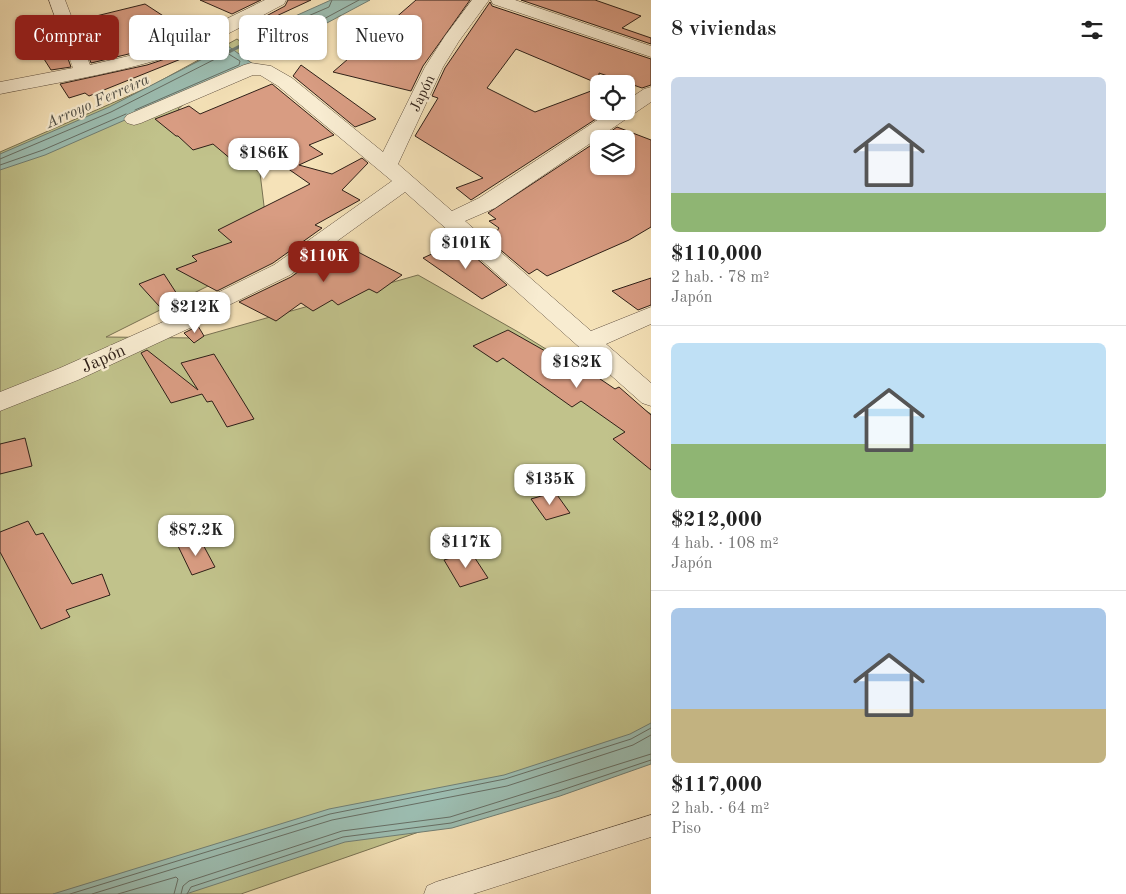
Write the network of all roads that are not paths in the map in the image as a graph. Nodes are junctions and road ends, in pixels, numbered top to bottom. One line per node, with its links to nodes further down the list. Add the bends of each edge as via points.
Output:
1 (58, 0): 6 (street)
2 (278, 0): 6 (street, via 188,44)
3 (481, 0): 12 (street, Japón, via 434,68)
4 (498, 0): 5 (street)
5 (651, 52)
6 (83, 71): 7 (street)
7 (0, 88)
8 (651, 93): 9 (street)
9 (635, 104)
10 (134, 119): 12 (street, via 251,69 264,70 285,82)
11 (612, 120): 14 (street, via 487,203)
12 (387, 165): 13 (street)
13 (406, 181): 14 (street); 18 (street, Japón, via 282,270 183,322)
14 (450, 220): 16 (street)
15 (651, 315): 16 (street)
16 (588, 342): 17 (street)
17 (651, 397)
18 (0, 402)
19 (651, 826): 20 (lane)
20 (436, 894)

